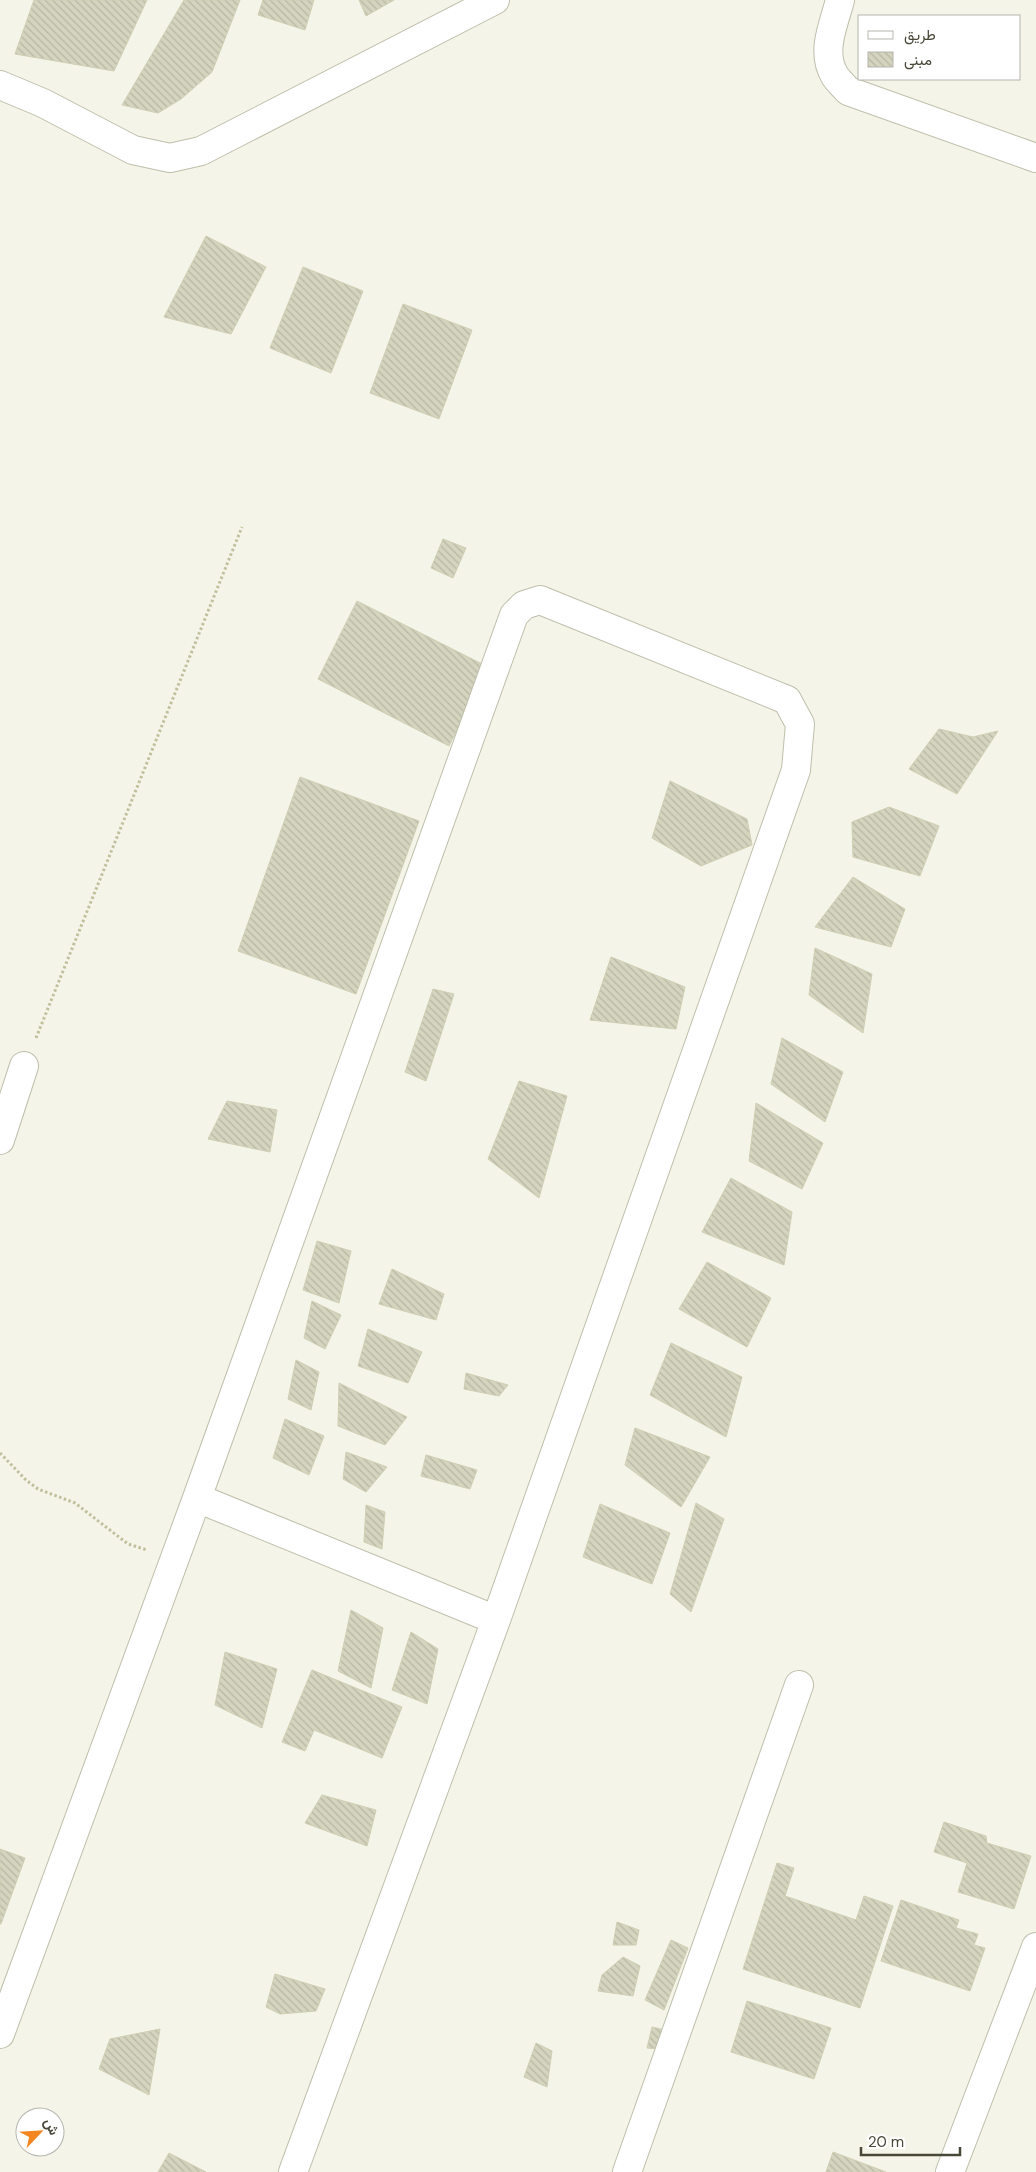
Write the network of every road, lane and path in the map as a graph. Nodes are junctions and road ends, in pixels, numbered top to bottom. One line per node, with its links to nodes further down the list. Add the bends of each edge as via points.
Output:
1 (495, 0): 3 (street, via 201,151 170,158 133,150 43,103)
2 (840, 0): 4 (street, via 828,39 828,58 834,76 848,90)
3 (0, 85)
4 (1036, 158)
5 (242, 527): 6 (path)
6 (14, 1075): 7 (street)
7 (0, 1140)
8 (0, 1452): 10 (path, via 38,1489 75,1503 128,1544 152,1551)
9 (197, 1498): 10 (street); 11 (street); 11 (street, via 514,615 524,605 540,600 787,700 800,724 796,770)
10 (180, 1545): 14 (street)
11 (496, 1620): 15 (street)
12 (799, 1685): 16 (street)
13 (1036, 1947): 17 (street)
14 (0, 2034)
15 (293, 2172)
16 (627, 2172)
17 (950, 2172)

